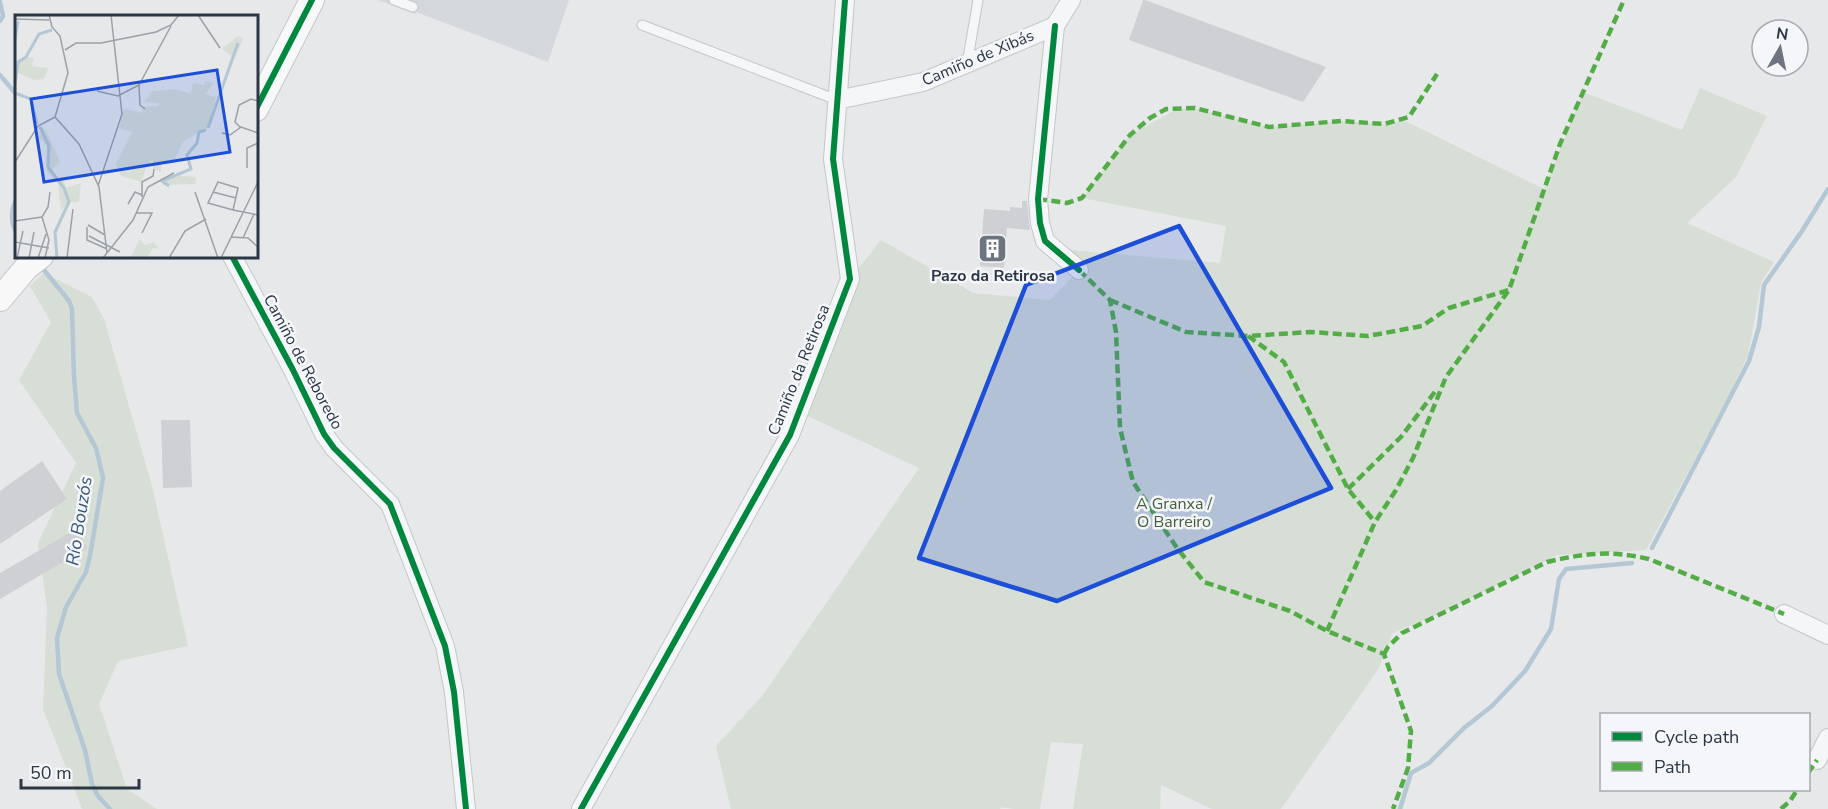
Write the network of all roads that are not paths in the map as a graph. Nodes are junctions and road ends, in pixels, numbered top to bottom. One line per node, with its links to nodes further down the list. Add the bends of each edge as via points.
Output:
1 (312, 0): 11 (street)
2 (394, 0): 6 (lane)
3 (845, 0): 10 (street, Camiño da Retirosa)
4 (978, 0): 9 (lane)
5 (1071, 0): 8 (street, Camiño de Xibás)
6 (413, 7)
7 (642, 25): 10 (lane)
8 (1055, 26): 9 (street, Camiño de Xibás); 14 (street, via 1038,200 1040,223 1045,241)
9 (967, 63): 10 (street, Camiño de Xibás, via 923,82)
10 (837, 100): 21 (street, Camiño da Retirosa, via 833,159 850,279 790,435)
11 (258, 105)
12 (38, 258): 15 (street)
13 (232, 258): 20 (street, Camiño de Reboredo, via 324,434 390,504 445,646 454,692)
14 (1079, 270)
15 (0, 299)
16 (1784, 614): 17 (street)
17 (1828, 635)
18 (1828, 738): 19 (street)
19 (1817, 760)
20 (466, 809)
21 (581, 809)

